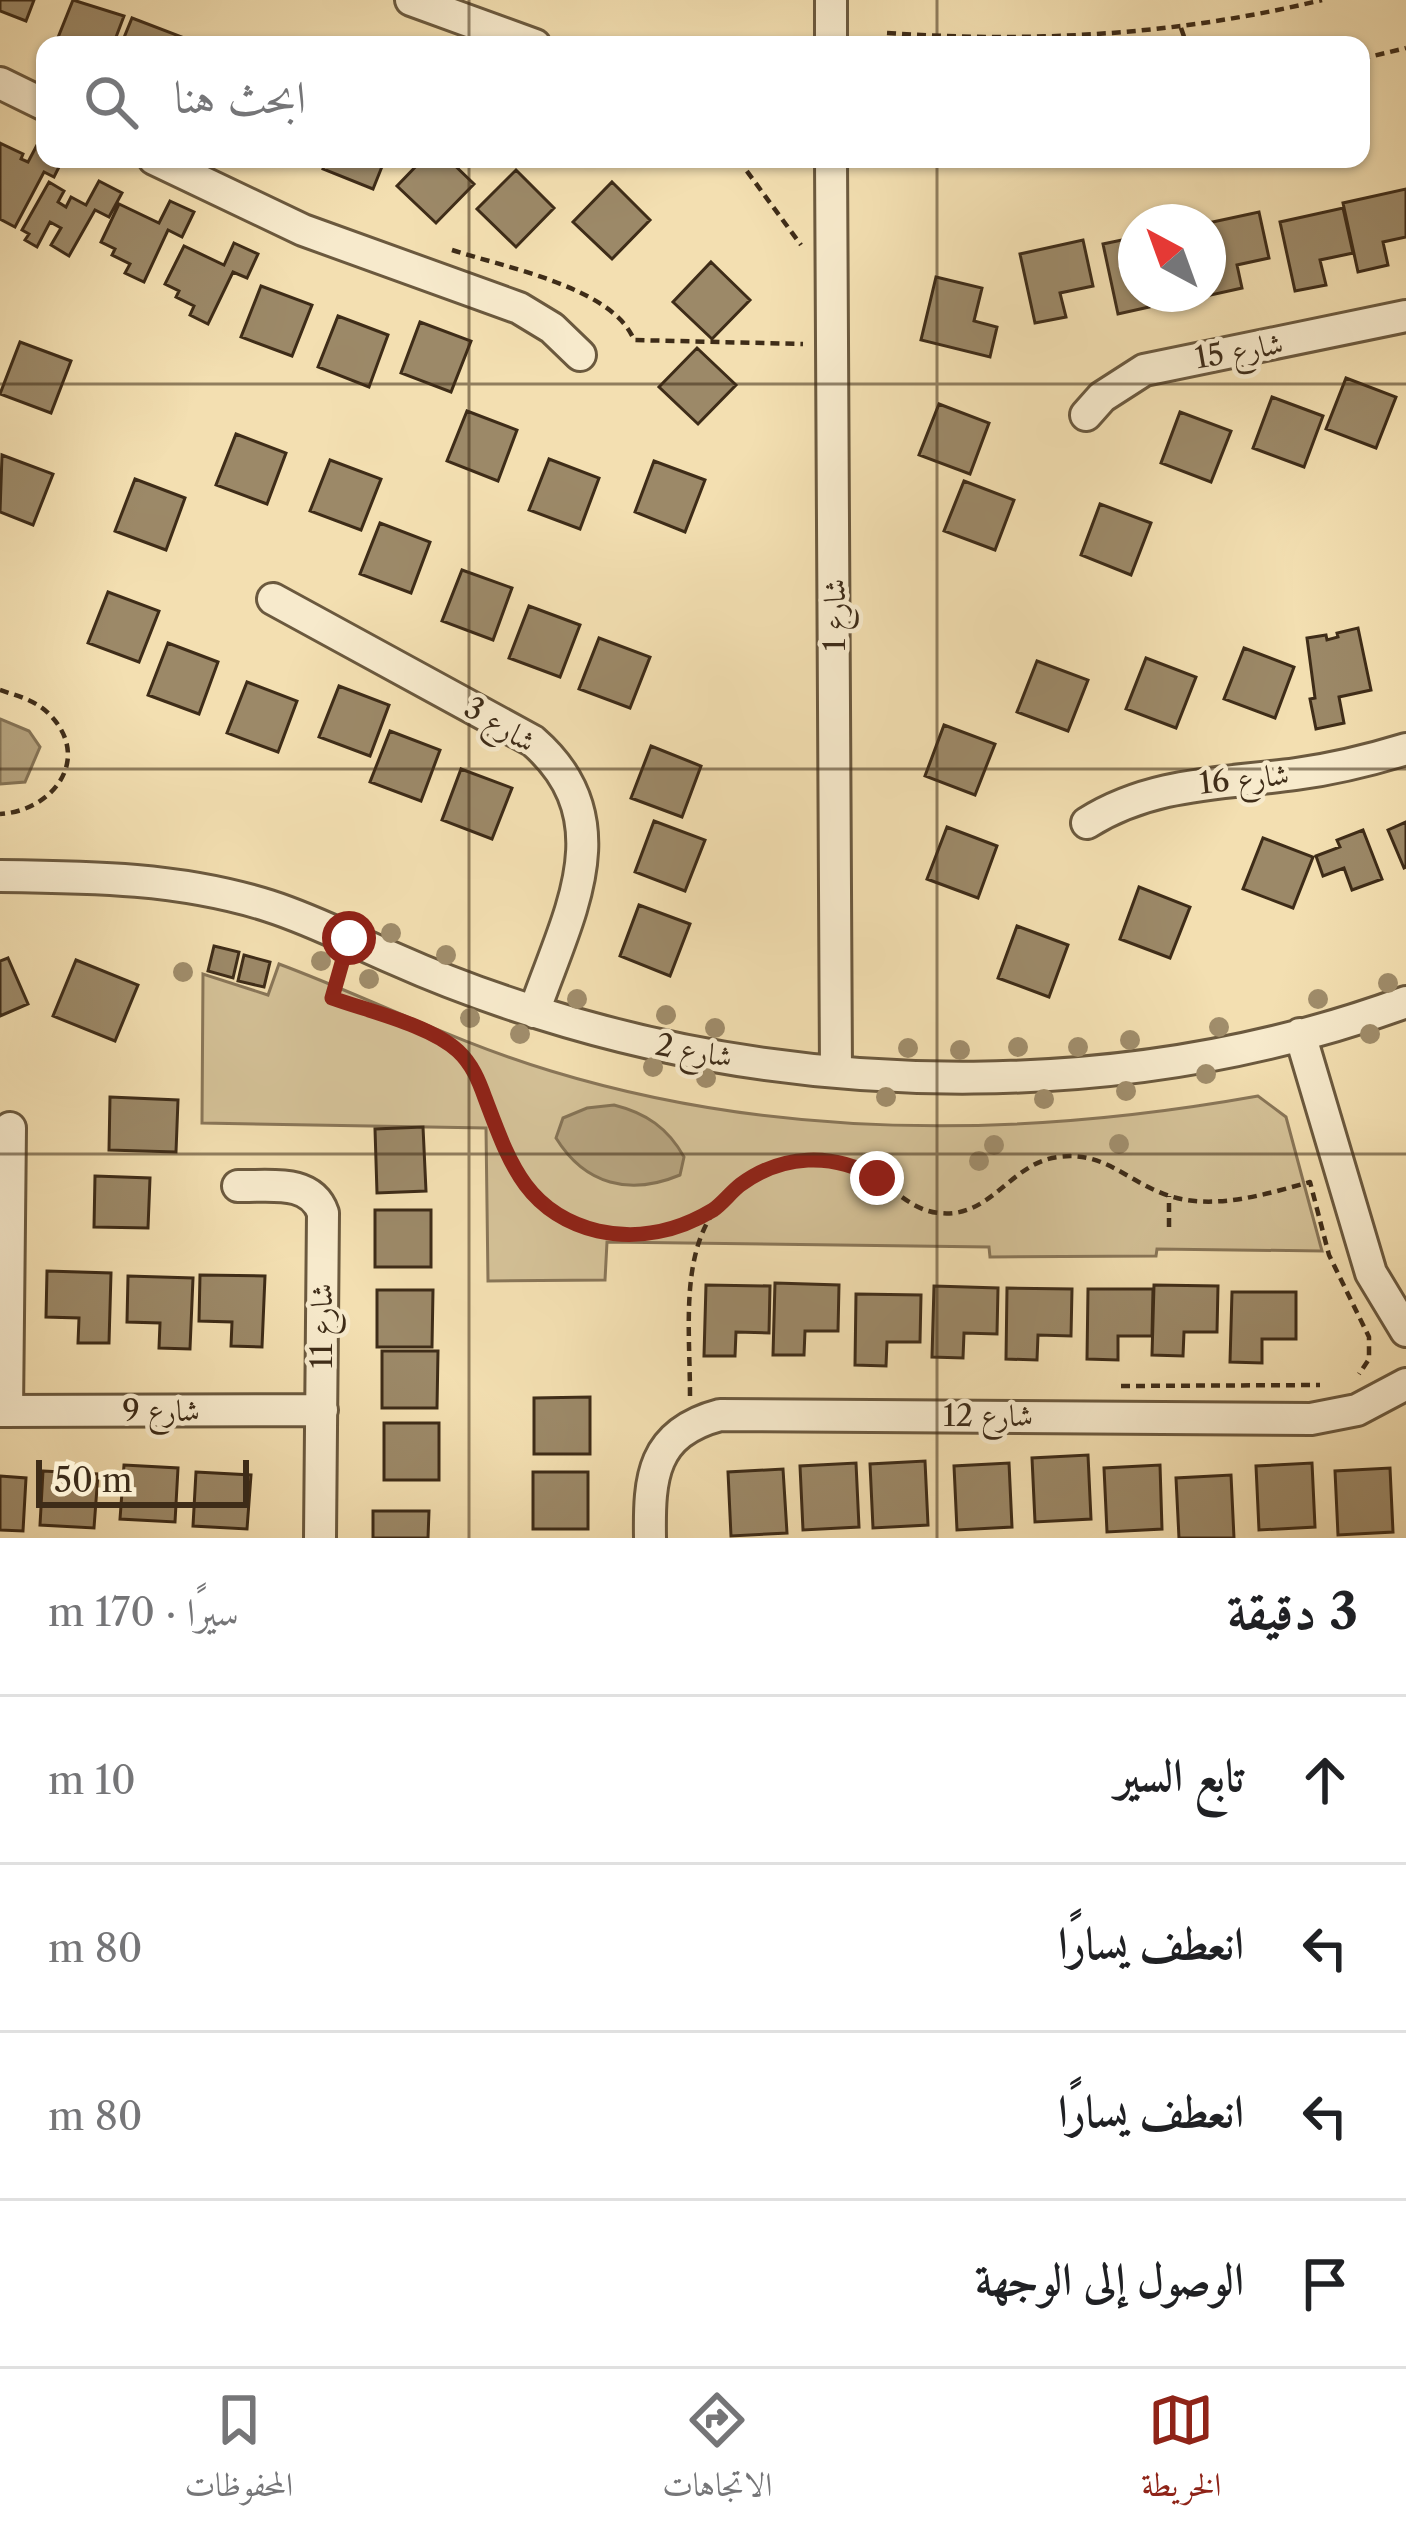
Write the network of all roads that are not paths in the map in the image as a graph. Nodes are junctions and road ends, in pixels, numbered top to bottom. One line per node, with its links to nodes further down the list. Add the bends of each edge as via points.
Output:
1 (411, 0): 3 (street)
2 (831, 0): 4 (street)
3 (510, 36)
4 (831, 36)
5 (0, 83): 6 (street)
6 (36, 101)
7 (173, 168): 10 (street, via 318,236 502,301 552,328)
8 (831, 168): 19 (street, شارع 1)
9 (1406, 316): 11 (street, شارع 15, via 1144,370)
10 (580, 355)
11 (1086, 415)
12 (273, 599): 17 (street, شارع 3, via 533,741 563,772 581,811 584,854)
13 (1406, 749): 14 (street, شارع 16, via 1340,767 1156,791)
14 (1088, 823)
15 (0, 876): 17 (street, شارع 2, via 190,886 271,907)
16 (1406, 1002): 18 (street, شارع 2)
17 (535, 1012): 19 (street, شارع 2, via 716,1057)
18 (1300, 1034): 19 (street, شارع 2, via 1069,1072); 22 (street, via 1370,1273)
19 (836, 1071)
20 (10, 1128): 25 (street)
21 (238, 1186): 24 (street, شارع 11, via 302,1189 321,1204)
22 (1406, 1331)
23 (1406, 1384): 27 (street, شارع 12, via 1357,1410 1311,1419 736,1414 689,1426 666,1448 652,1476)
24 (322, 1410): 25 (street, شارع 9); 26 (street, شارع 11)
25 (3, 1411)
26 (320, 1538)
27 (650, 1538)

